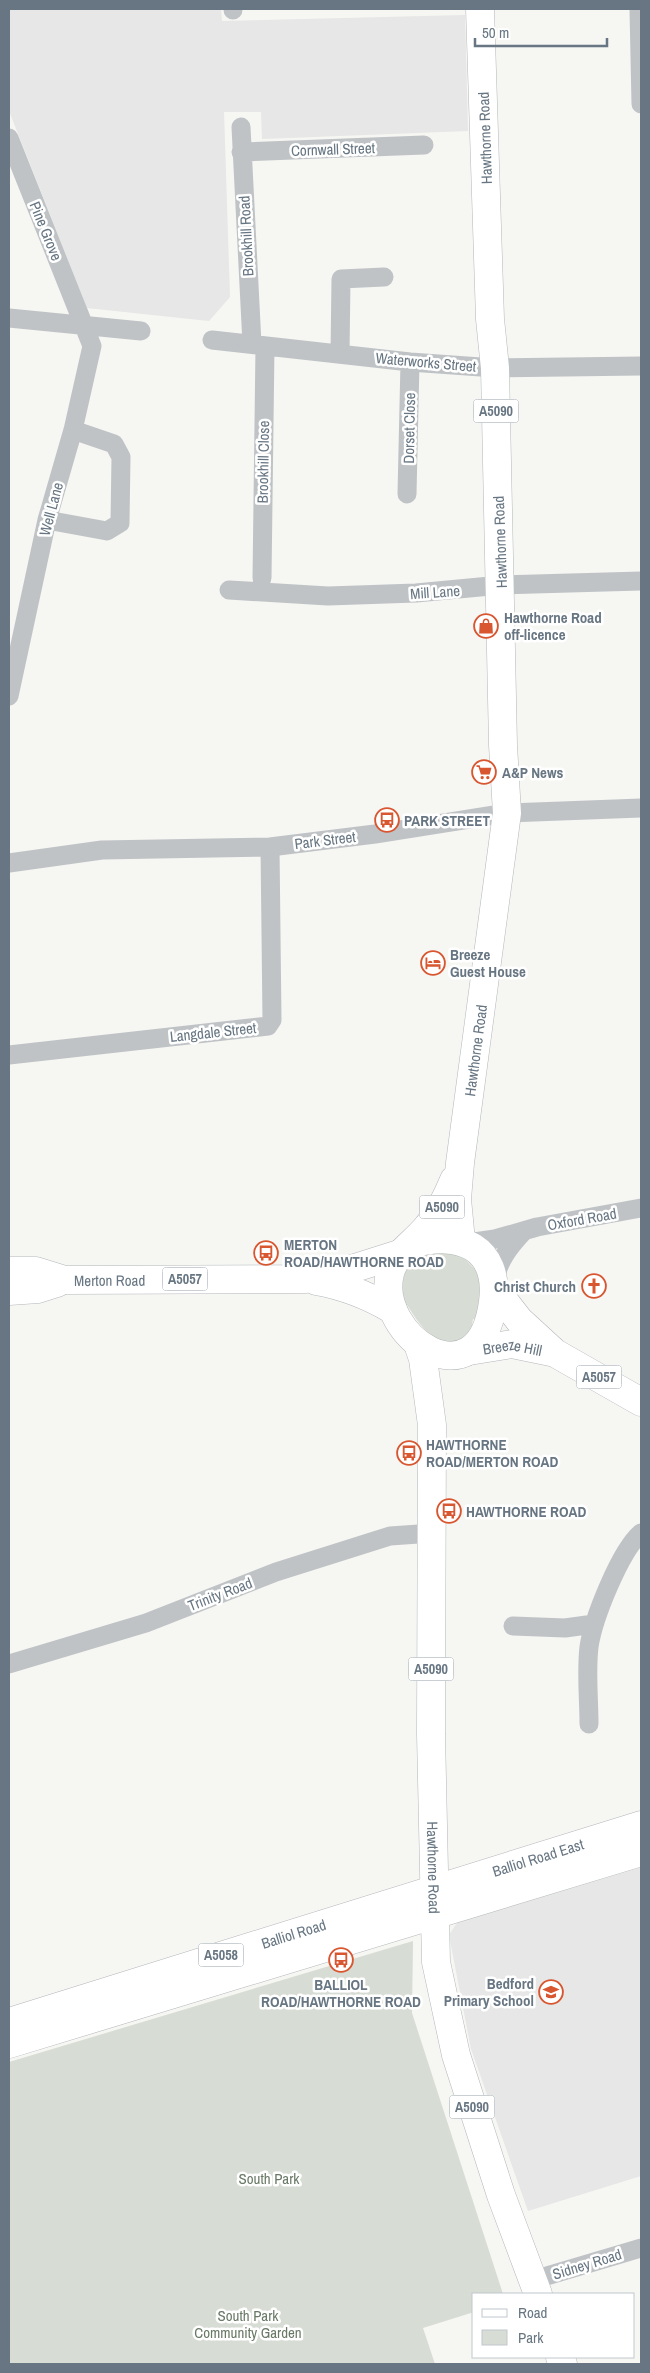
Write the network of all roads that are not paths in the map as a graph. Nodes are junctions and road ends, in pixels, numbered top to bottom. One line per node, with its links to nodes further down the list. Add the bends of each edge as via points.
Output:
1 (480, 9): 17 (main road, Hawthorne Road / A5090)
2 (638, 9): 3 (street)
3 (641, 104)
4 (241, 127): 7 (street, Brookhill Road)
5 (9, 138): 10 (street, Pine Grove)
6 (424, 145): 7 (street, Cornwall Street)
7 (241, 152): 13 (street, Brookhill Road)
8 (384, 277): 14 (street, via 341,278)
9 (9, 318): 10 (street)
10 (83, 324): 11 (street); 18 (street, Well Lane, via 92,346)
11 (141, 331)
12 (212, 340): 13 (street, Waterworks Street)
13 (259, 345): 14 (street, Waterworks Street); 21 (street, Brookhill Close)
14 (340, 354): 15 (street, Waterworks Street)
15 (410, 362): 17 (street, Waterworks Street); 19 (street, Dorset Close)
16 (641, 366): 17 (street, Waterworks Street)
17 (494, 368): 23 (main road, Hawthorne Road / A5090)
18 (73, 430): 20 (street, Well Lane); 20 (street, via 114,444 121,457 120,523 107,531)
19 (408, 494)
20 (47, 520): 25 (street, Well Lane)
21 (262, 578)
22 (641, 581): 23 (street, Mill Lane)
23 (501, 585): 24 (street, Mill Lane, via 416,593 328,596); 27 (main road, Hawthorne Road / A5090)
24 (229, 590)
25 (9, 696)
26 (641, 808): 27 (street, Park Street)
27 (507, 813): 28 (street, Park Street, via 375,834); 31 (main road, Hawthorne Road / A5090)
28 (270, 846): 29 (street, Park Street, via 102,850); 30 (street, Langdale Street, via 272,1020 268,1026)
29 (9, 863)
30 (9, 1055)
31 (460, 1163): 34 (main road, Hawthorne Road / A5090, via 457,1199); 35 (main road, Hawthorne Road / A5090, via 443,1206)
32 (641, 1208): 33 (street, Oxford Road)
33 (524, 1231): 34 (street, Oxford Road); 39 (street, via 500,1262)
34 (464, 1242): 35 (main road, A5090, via 441,1238); 39 (main road, A5090, via 479,1250 486,1259)
35 (407, 1248): 37 (main road, Merton Road / A5057, via 342,1272); 41 (main road, A5090, via 390,1274)
36 (9, 1271): 38 (main road, Merton Road / A5057, via 36,1271)
37 (305, 1279): 38 (main road, Merton Road / A5057); 41 (main road, Merton Road / A5057, via 342,1286 370,1296)
38 (65, 1280): 40 (main road, Merton Road / A5057, via 38,1289)
39 (494, 1287): 43 (main road, A5090, via 489,1324 483,1337); 44 (main road, Breeze Hill / A5057, via 519,1320)
40 (9, 1291)
41 (393, 1310): 42 (main road, A5090)
42 (418, 1344): 43 (main road, A5090, via 437,1355); 46 (main road, Hawthorne Road / A5090)
43 (467, 1352): 44 (main road, Breeze Hill / A5057, via 512,1344); 46 (main road, Hawthorne Road / A5090, via 450,1368 444,1379)
44 (555, 1353): 45 (main road, Breeze Hill / A5057)
45 (641, 1402)
46 (432, 1425): 47 (main road, Hawthorne Road / A5090)
47 (432, 1533): 51 (street, Trinity Road, via 390,1536 276,1572 146,1623); 55 (main road, Hawthorne Road / A5090)
48 (641, 1533): 49 (street, via 621,1560)
49 (594, 1624): 50 (street, via 565,1628); 52 (street, via 589,1648)
50 (513, 1626)
51 (9, 1664)
52 (589, 1724)
53 (641, 1825): 55 (main road, Balliol Road East / A5058)
54 (641, 1852): 55 (main road, Balliol Road East / A5058)
55 (434, 1901): 56 (main road, Balliol Road / A5058); 57 (main road, Balliol Road / A5058); 59 (main road, Hawthorne Road / A5090, via 436,1962 456,2055 501,2195)
56 (9, 2022)
57 (9, 2044)
58 (641, 2248): 59 (street, Sidney Road)
59 (535, 2287)

